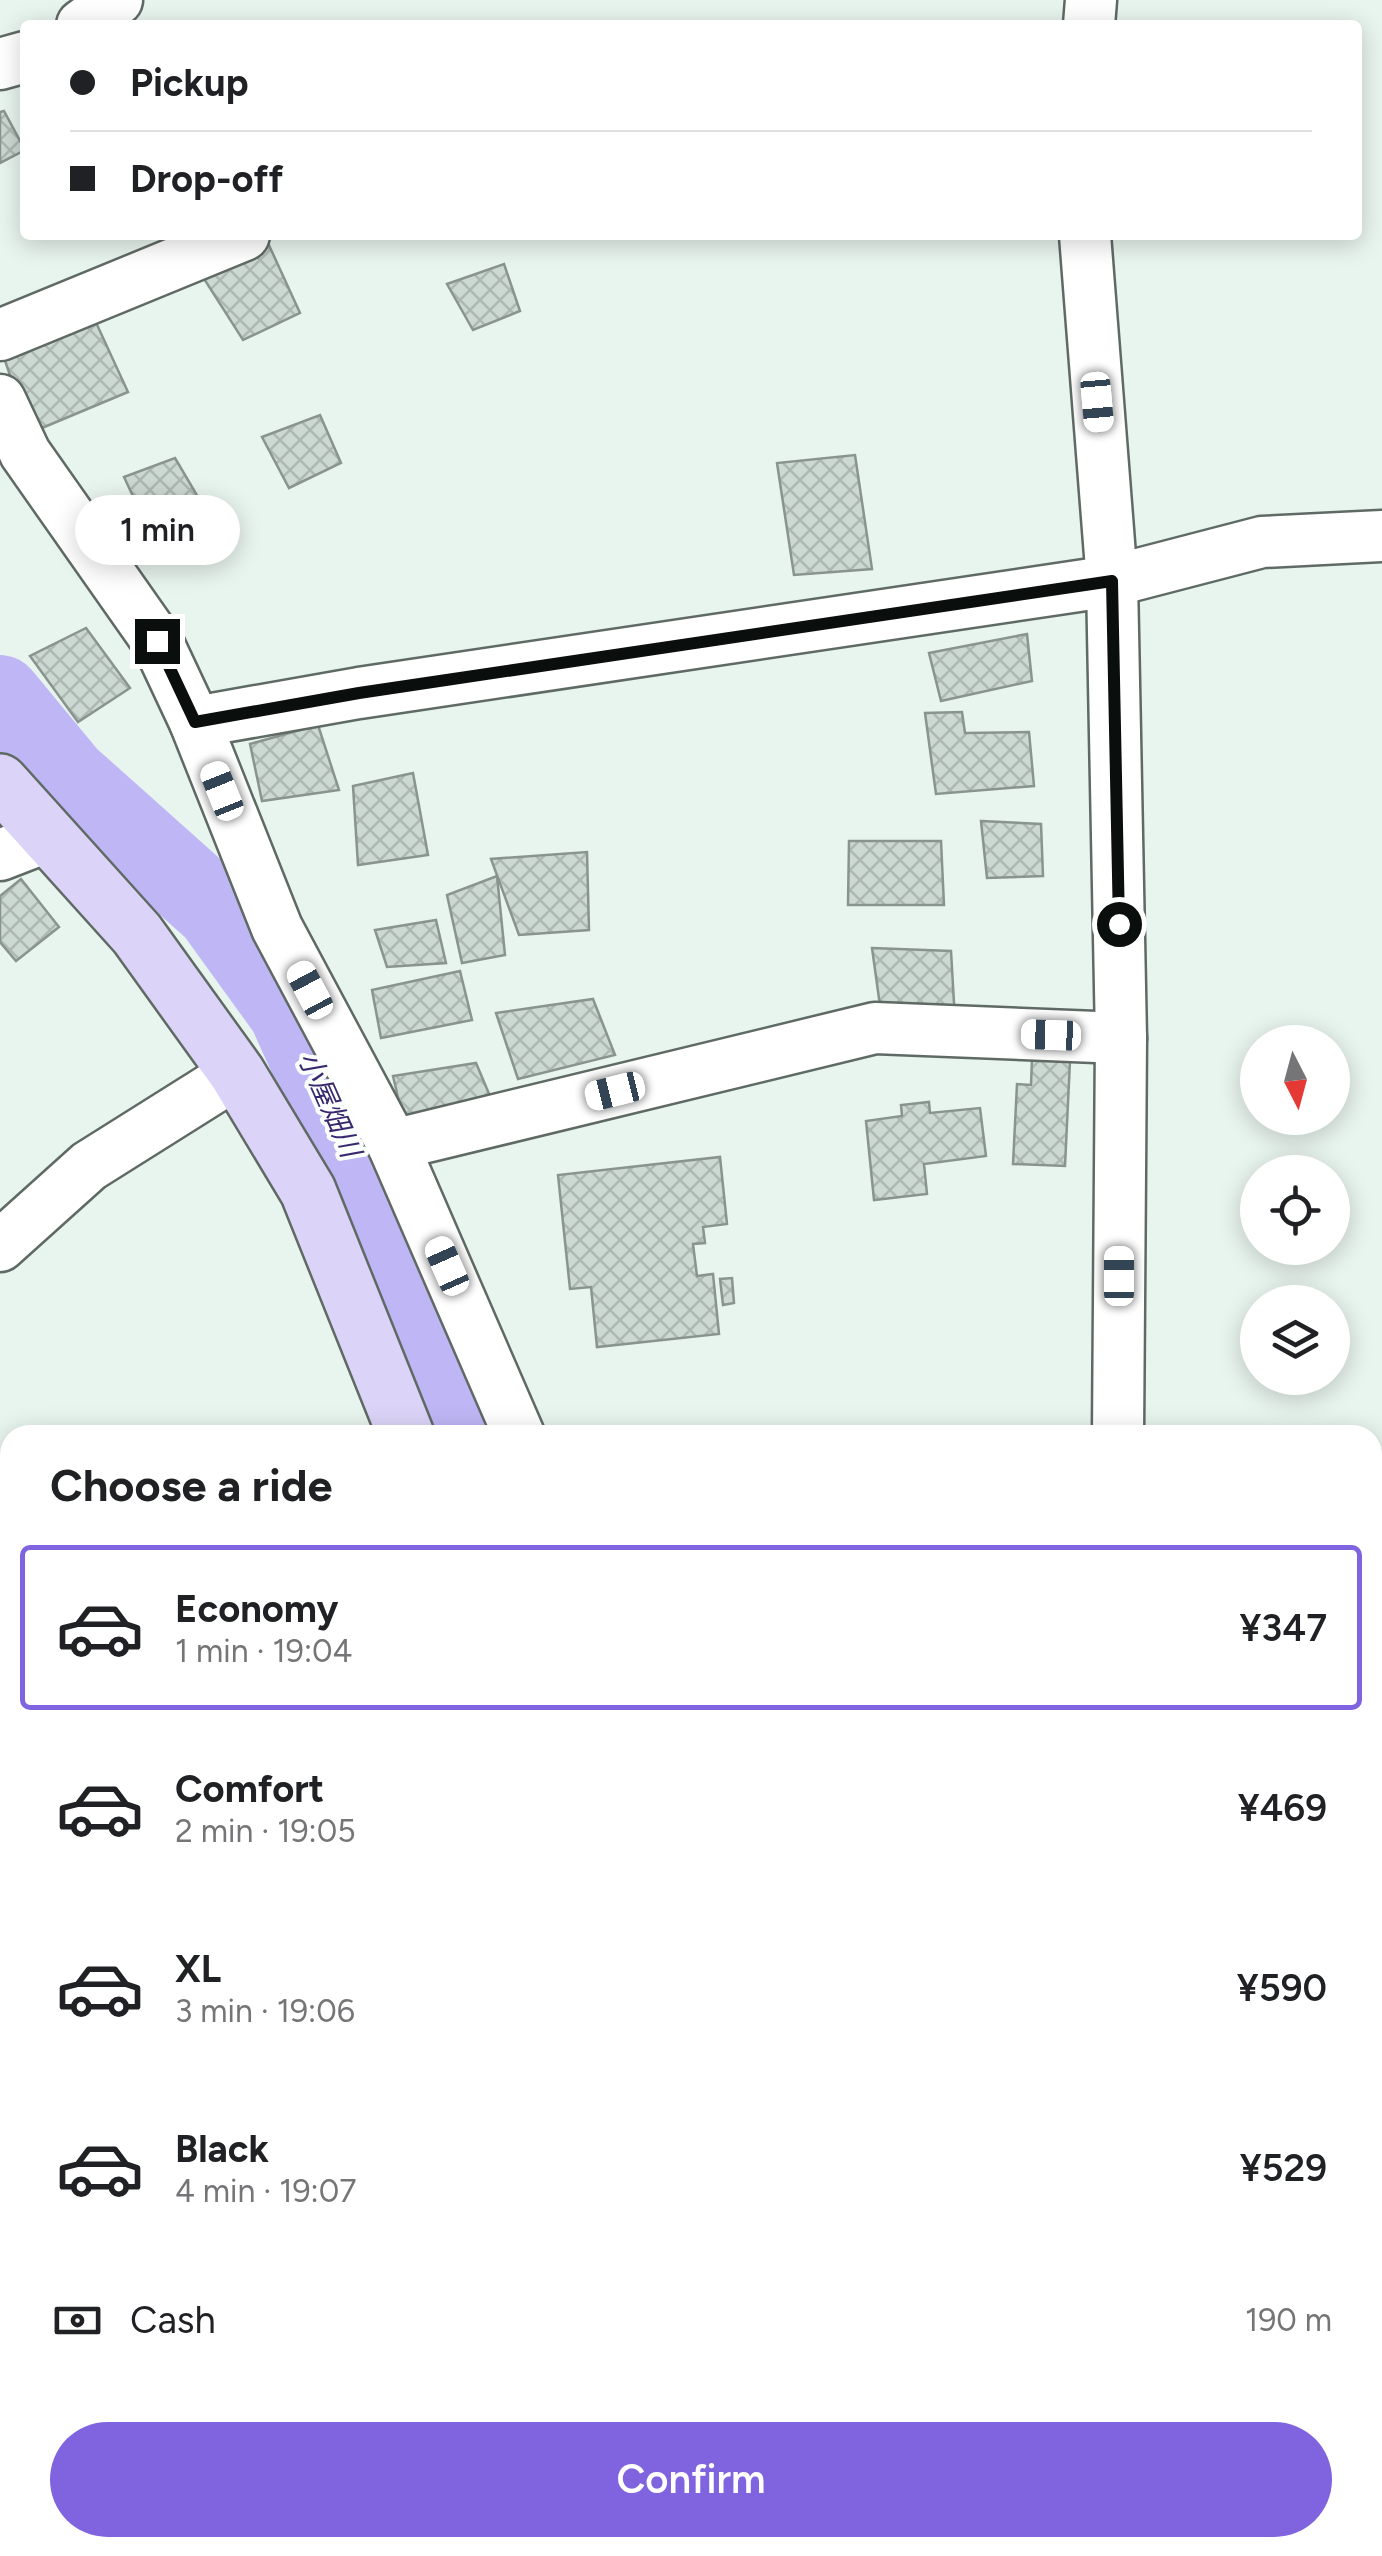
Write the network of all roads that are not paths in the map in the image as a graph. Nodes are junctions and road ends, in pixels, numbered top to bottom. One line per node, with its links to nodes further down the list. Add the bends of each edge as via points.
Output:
1 (117, 0): 2 (street)
2 (89, 20)
3 (232, 240): 5 (street)
4 (1085, 240): 8 (street)
5 (0, 335)
6 (0, 400): 9 (street, via 25,453 157,641)
7 (1373, 536): 8 (street, via 1262,542)
8 (1112, 581): 9 (street); 12 (street)
9 (195, 722): 14 (street, via 277,928)
10 (0, 782): 11 (street)
11 (24, 846): 13 (street, via 137,934)
12 (1121, 1038): 14 (street, via 875,1028); 18 (street)
13 (237, 1073): 15 (street, via 89,1166); 16 (street, via 308,1191)
14 (392, 1145): 17 (street)
15 (0, 1246)
16 (402, 1425)
17 (515, 1425)
18 (1118, 1425)

